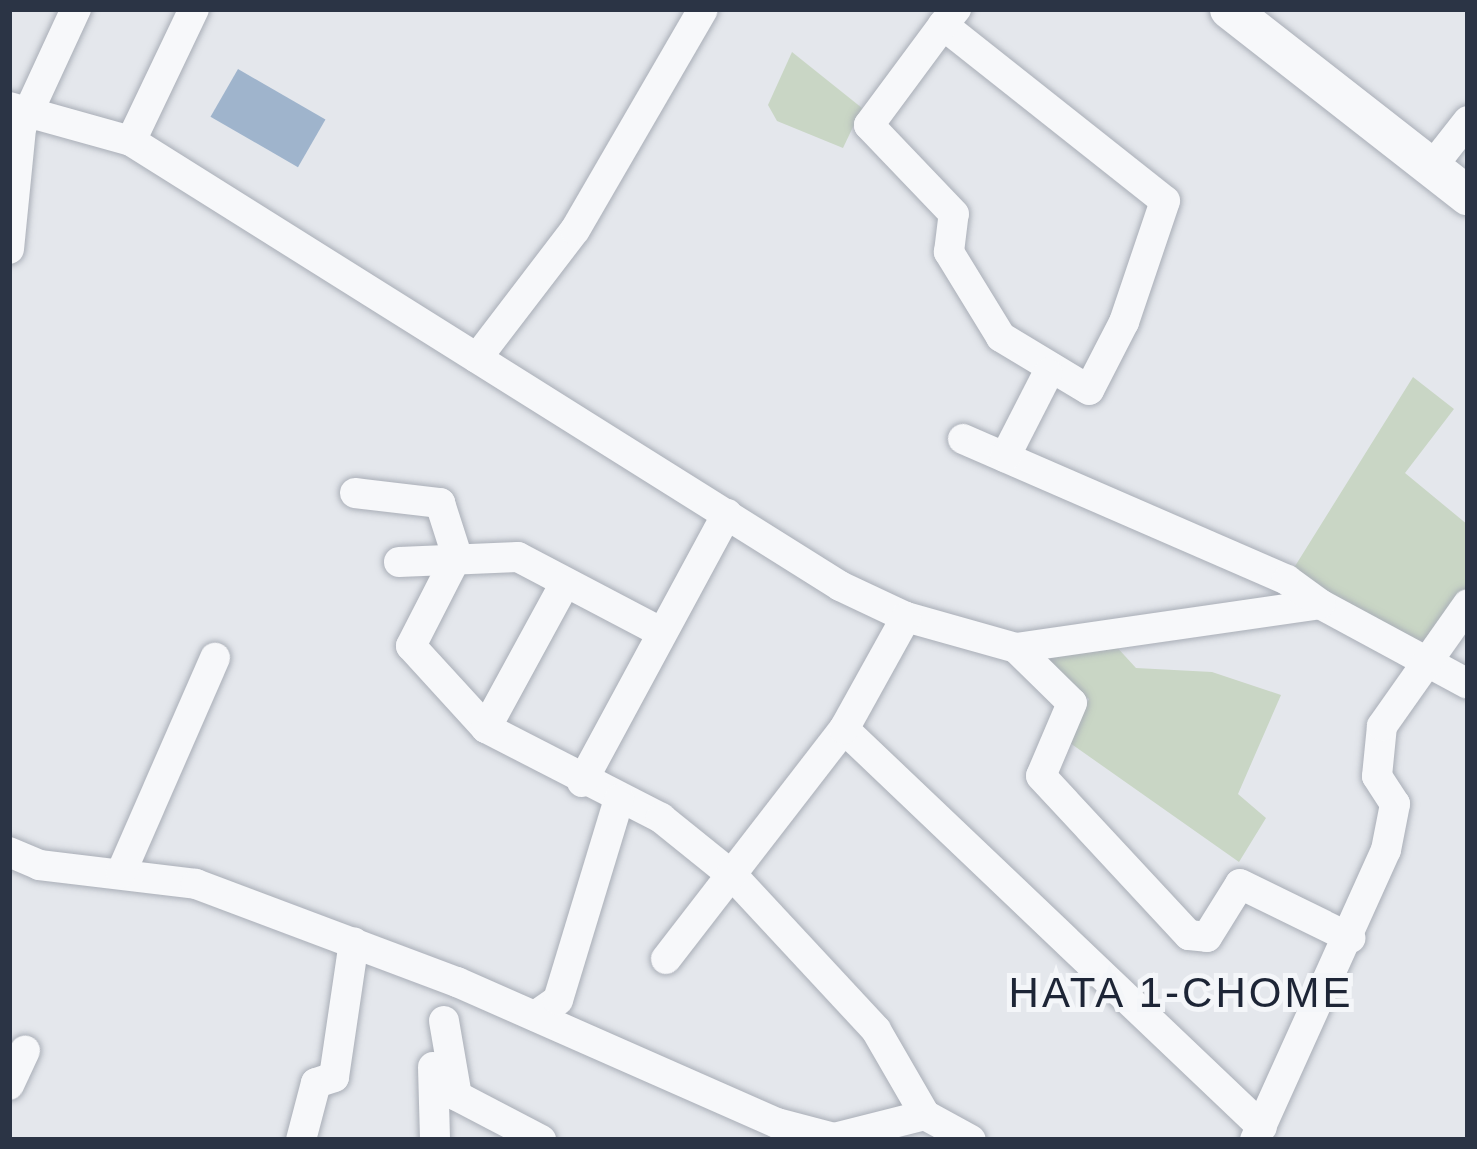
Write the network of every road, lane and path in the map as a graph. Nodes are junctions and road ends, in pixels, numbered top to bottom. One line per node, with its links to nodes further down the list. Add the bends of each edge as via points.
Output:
1 (76, 9): 6 (street)
2 (194, 9): 8 (street)
3 (703, 9): 12 (street, via 575,230)
4 (1229, 9): 9 (street)
5 (950, 17): 13 (street, via 869,125 954,214 949,252 967,290 1001,337); 13 (street, via 1165,201 1124,322 1089,390)
6 (18, 109): 8 (street); 11 (street)
7 (1468, 121): 9 (street)
8 (131, 141): 12 (street)
9 (1432, 167): 10 (street)
10 (1468, 196)
11 (9, 249)
12 (476, 358): 17 (street)
13 (1048, 373): 15 (street)
14 (963, 439): 15 (street)
15 (1005, 458): 21 (street, via 1287,580)
16 (356, 493): 18 (street, via 440,502)
17 (727, 514): 23 (street); 24 (street)
18 (457, 556): 19 (street); 20 (street, via 518,557); 29 (street, via 410,646)
19 (399, 562)
20 (565, 584): 24 (street); 29 (street)
21 (1320, 604): 25 (street); 27 (street)
22 (1468, 604): 27 (street)
23 (906, 617): 25 (street); 30 (street)
24 (659, 631): 31 (street)
25 (1016, 648): 36 (street, via 1072,703 1041,776 1189,935 1207,937 1240,884)
26 (215, 658): 34 (street)
27 (1425, 660): 28 (street); 36 (street, via 1382,726 1377,776 1395,804)
28 (1468, 684)
29 (486, 728): 31 (street)
30 (844, 729): 35 (street); 45 (street)
31 (582, 782): 32 (street)
32 (619, 799): 35 (street, via 661,818); 40 (street, via 558,1000)
33 (9, 852): 34 (street, via 39,866)
34 (121, 873): 37 (street, via 196,884)
35 (733, 876): 38 (street); 44 (street, via 876,1030)
36 (1350, 938): 45 (street)
37 (354, 942): 39 (street); 46 (street, via 334,1077 316,1083)
38 (666, 959)
39 (458, 982): 40 (street); 41 (street)
40 (536, 1016): 44 (street, via 777,1123 834,1138)
41 (444, 1021): 47 (street, via 432,1062); 48 (street, via 457,1096)
42 (26, 1050): 43 (street)
43 (9, 1085)
44 (925, 1115): 49 (street)
45 (1258, 1133)
46 (301, 1140)
47 (435, 1140)
48 (541, 1140)
49 (971, 1140)

